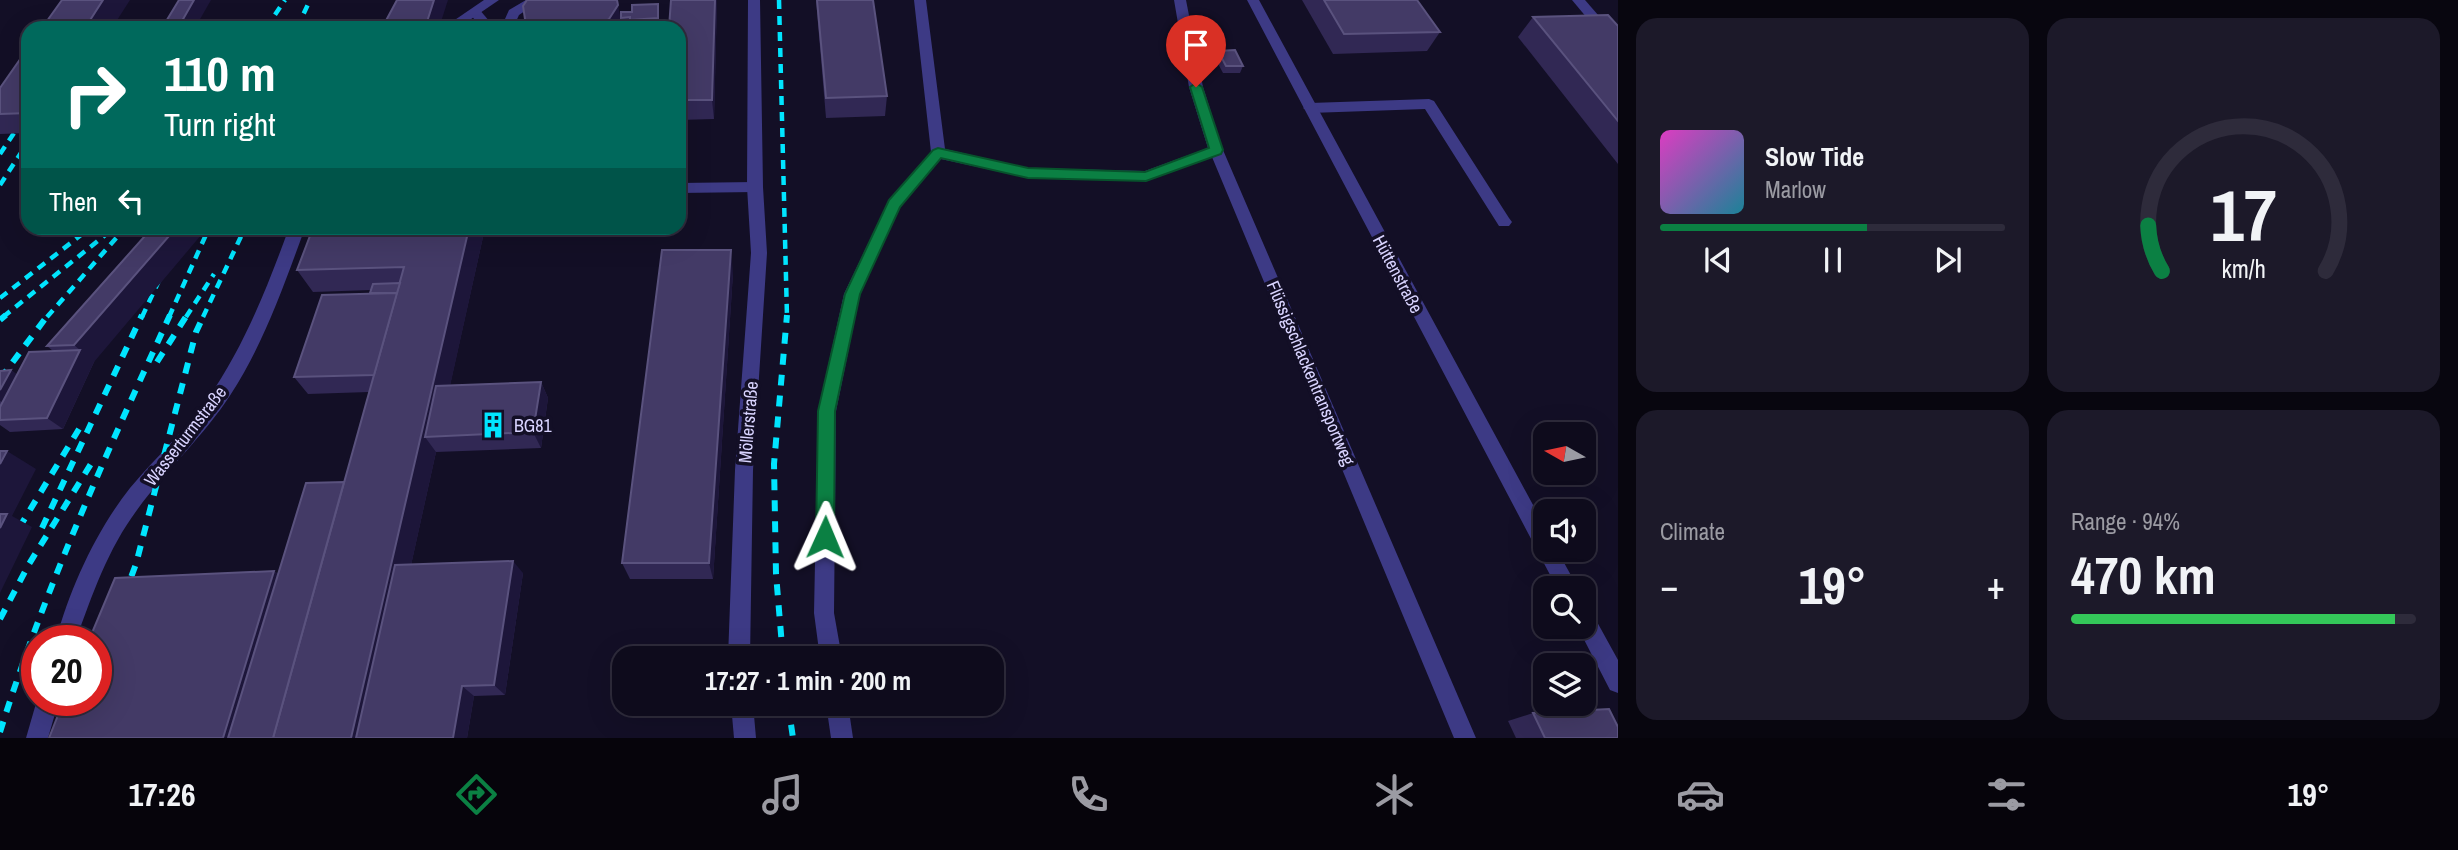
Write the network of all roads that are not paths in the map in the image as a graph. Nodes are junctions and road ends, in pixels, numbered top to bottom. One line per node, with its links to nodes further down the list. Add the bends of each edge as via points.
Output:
1 (493, 0): 8 (street)
2 (535, 0): 11 (street, via 514,13)
3 (754, 0): 16 (street, Möllerstraße)
4 (920, 0): 15 (street)
5 (1181, 0): 14 (street, Flüssigschlackentransportweg, via 1196,87)
6 (1253, 0): 13 (street, Hüttenstraße)
7 (1578, 0): 12 (street)
8 (474, 12): 9 (street); 10 (street)
9 (460, 21)
10 (482, 21)
11 (510, 21)
12 (1618, 46)
13 (1310, 108): 18 (street, via 1429,104); 20 (street, Hüttenstraße)
14 (1216, 150): 15 (street, via 1146,176 1028,173); 32 (street, Flüssigschlackentransportweg)
15 (938, 153): 24 (street, via 894,204 852,294 827,411 824,612)
16 (755, 187): 17 (street); 23 (street, Möllerstraße, via 759,253 744,470)
17 (686, 188)
18 (1504, 222)
19 (295, 235): 21 (street, Wasserturmstraße, via 246,354 210,410 128,506 99,554)
20 (1533, 524)
21 (72, 625)
22 (1595, 639): 25 (street)
23 (739, 646)
24 (829, 646)
25 (1618, 682)
26 (43, 716): 29 (street)
27 (743, 716): 30 (street)
28 (839, 716): 31 (street)
29 (37, 738)
30 (744, 738)
31 (842, 738)
32 (1465, 738)

